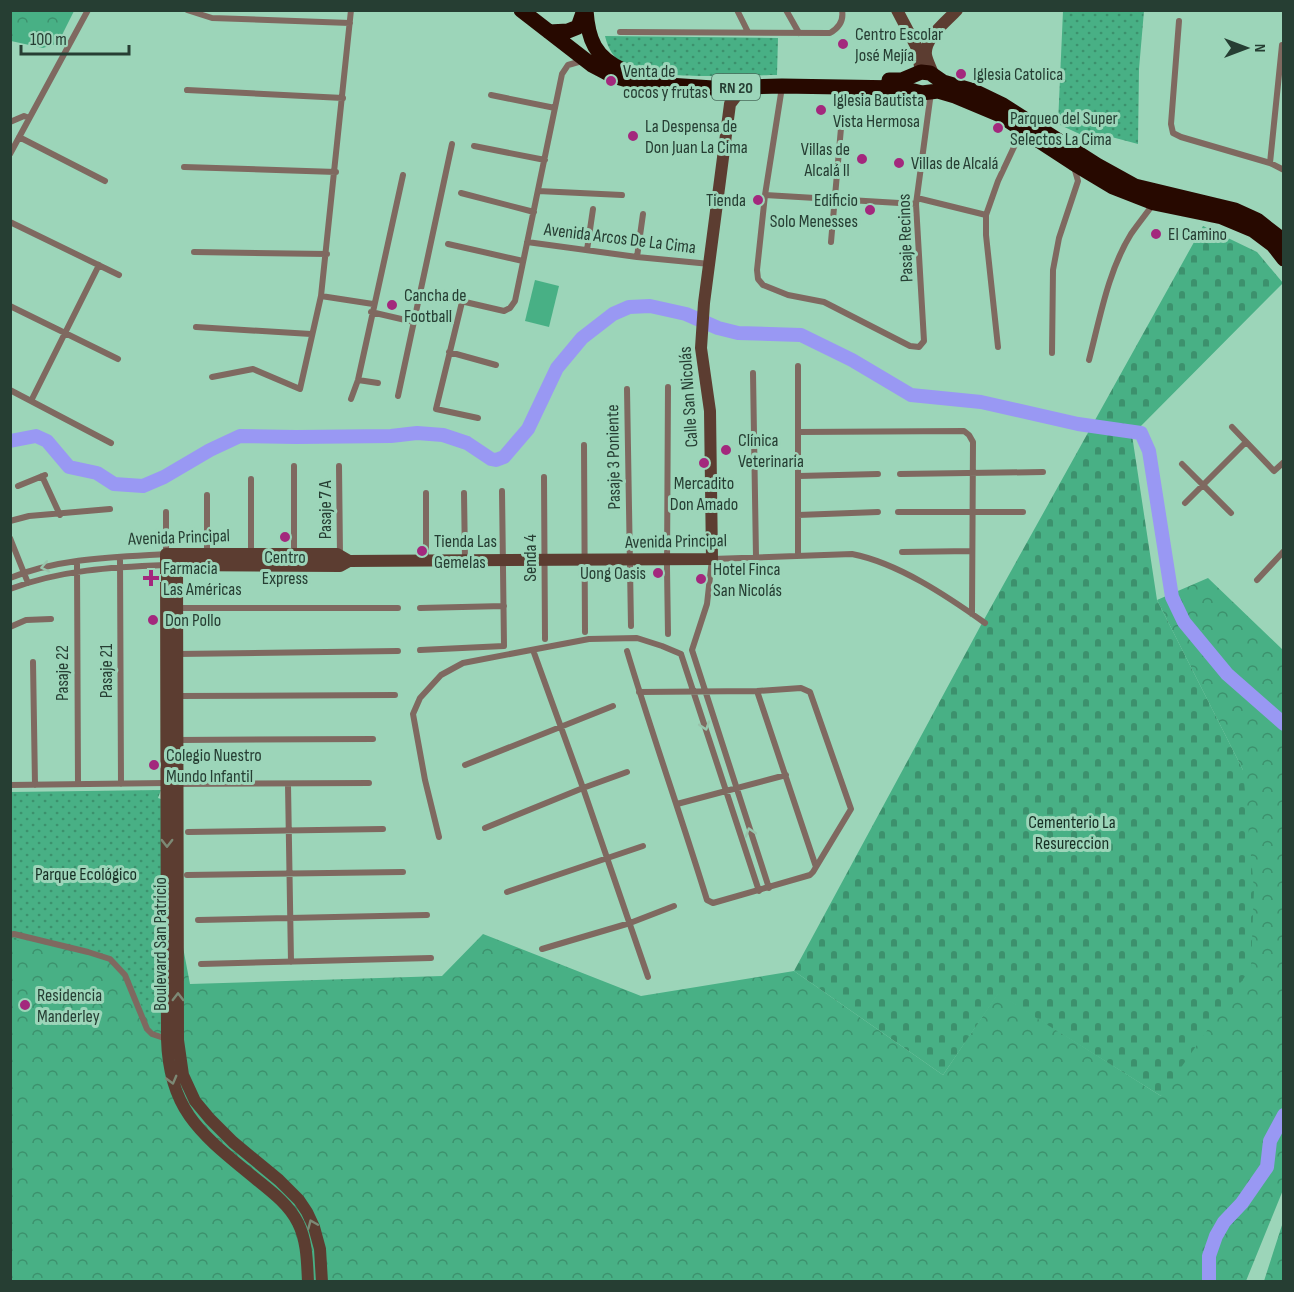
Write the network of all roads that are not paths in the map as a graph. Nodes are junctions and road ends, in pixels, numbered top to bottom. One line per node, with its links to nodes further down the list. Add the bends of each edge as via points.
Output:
1 (88, 10): 31 (street)
2 (187, 10): 12 (street, via 212,18)
3 (351, 10): 12 (street)
4 (521, 10): 13 (highway, RN 20)
5 (585, 10): 13 (highway, via 578,27); 22 (highway, RN 20, via 592,43 605,60 625,71 651,77)
6 (736, 10): 15 (street)
7 (786, 10): 16 (street)
8 (842, 10): 16 (street, via 836,30)
9 (897, 10): 18 (street)
10 (957, 10): 17 (street)
11 (1179, 21): 41 (street, via 1173,133)
12 (350, 23): 28 (street)
13 (549, 32): 20 (highway, RN 20)
14 (620, 32): 15 (street)
15 (748, 32): 16 (street)
16 (799, 33)
17 (931, 37): 18 (street, via 924,41); 21 (street, via 926,55)
18 (912, 39): 22 (street, via 920,58)
19 (1282, 45): 41 (street)
20 (586, 60): 25 (highway, RN 20, via 627,81); 30 (street, via 565,69)
21 (933, 74): 22 (highway, RN 20, via 927,72); 63 (highway, RN 20, via 943,82 1003,105 1135,186 1247,214)
22 (920, 83): 23 (highway, RN 20, via 902,88); 34 (highway, RN 20, via 986,108); 54 (street, Pasaje Recinos)
23 (782, 86): 24 (highway, RN 20); 52 (street)
24 (743, 87): 25 (highway, RN 20); 29 (street)
25 (712, 88): 29 (street)
26 (187, 90): 28 (street)
27 (491, 95): 30 (street)
28 (343, 98): 44 (street)
29 (730, 104): 71 (street, Calle San Nicolás)
30 (555, 108): 39 (street)
31 (29, 118): 32 (street); 35 (street)
32 (10, 122)
33 (841, 128): 53 (street)
34 (1023, 130): 40 (highway, RN 20); 59 (street)
35 (19, 137): 38 (street); 46 (street)
36 (453, 144): 80 (street)
37 (474, 146): 39 (street)
38 (10, 154)
39 (544, 160): 49 (street)
40 (1073, 163): 47 (street); 48 (highway, RN 20)
41 (1270, 163): 43 (street)
42 (184, 167): 44 (street)
43 (1284, 170)
44 (336, 172): 67 (street)
45 (403, 175): 77 (street)
46 (105, 181)
47 (1078, 181): 48 (street); 86 (street, via 1053,270)
48 (1101, 181): 55 (highway, RN 20)
49 (538, 190): 51 (street); 57 (street)
50 (461, 193): 57 (street)
51 (622, 195)
52 (765, 195): 53 (street); 54 (street, Pasaje Recinos, via 757,270 763,285 824,302 910,346 919,346 924,341)
53 (835, 198): 54 (street); 62 (street)
54 (916, 201): 59 (street)
55 (1154, 203): 69 (highway, RN 20, via 1230,220 1263,236); 88 (street, via 1119,259)
56 (593, 208): 65 (street)
57 (534, 212): 61 (street)
58 (643, 214): 68 (street)
59 (986, 215): 84 (street)
60 (10, 222): 72 (street)
61 (527, 242): 65 (street, Avenida Arcos De La Cima); 70 (street)
62 (831, 242)
63 (1284, 242)
64 (448, 244): 70 (street)
65 (586, 249): 68 (street, Avenida Arcos De La Cima)
66 (194, 252): 67 (street)
67 (327, 254): 75 (street)
68 (637, 257): 71 (street, Avenida Arcos De La Cima)
69 (1284, 259)
70 (524, 261): 76 (street, via 510,308 504,311)
71 (710, 264): 149 (street, Calle San Nicolás, via 701,357 710,411)
72 (99, 265): 73 (street); 82 (street)
73 (119, 275)
74 (435, 295): 76 (street)
75 (321, 296): 77 (street); 83 (street)
76 (462, 302): 85 (street)
77 (373, 304): 79 (street)
78 (10, 306): 82 (street)
79 (371, 312): 80 (street); 93 (street)
80 (414, 322): 98 (street)
81 (196, 327): 83 (street)
82 (64, 332): 87 (street); 100 (street)
83 (311, 334): 92 (street, via 300,389 253,369)
84 (998, 348)
85 (449, 352): 89 (street); 101 (street, via 436,409)
86 (1052, 353)
87 (118, 359)
88 (1089, 360)
89 (496, 365)
90 (798, 366): 103 (street)
91 (753, 373): 144 (street)
92 (212, 377)
93 (358, 380): 94 (street); 99 (street)
94 (378, 383)
95 (668, 387): 148 (street)
96 (627, 389): 147 (street, Pasaje 3 Poniente)
97 (10, 390): 100 (street)
98 (398, 396)
99 (351, 399)
100 (31, 401): 105 (street)
101 (478, 418)
102 (1232, 427): 104 (street)
103 (799, 432): 112 (street, via 964,431 973,442); 115 (street)
104 (1246, 442): 107 (street, via 1274,471); 118 (street)
105 (111, 443)
106 (584, 445): 154 (street)
107 (1284, 462)
108 (1182, 464): 118 (street)
109 (294, 466): 141 (street)
110 (339, 466): 145 (street, Pasaje 7 A)
111 (1043, 472): 112 (street)
112 (973, 473): 114 (street); 129 (street)
113 (878, 474): 115 (street)
114 (900, 474)
115 (799, 476): 133 (street)
116 (544, 477): 153 (street, Senda 4)
117 (251, 478): 140 (street)
118 (1203, 485): 124 (street); 131 (street)
119 (18, 486): 132 (street, via 44,475)
120 (502, 491): 152 (street)
121 (464, 493): 151 (street)
122 (426, 494): 150 (street)
123 (207, 495): 139 (street)
124 (1185, 503)
125 (110, 509): 132 (street)
126 (166, 512): 146 (street)
127 (878, 512): 133 (street)
128 (898, 512): 129 (street)
129 (973, 512): 130 (street); 136 (street)
130 (1023, 512)
131 (1231, 513)
132 (60, 515): 134 (street)
133 (798, 515): 142 (street)
134 (10, 521)
135 (10, 538): 157 (street)
136 (972, 551): 138 (street); 167 (street)
137 (1284, 551): 160 (street)
138 (902, 552)
139 (207, 554): 140 (street, Avenida Principal); 146 (street, Avenida Principal)
140 (251, 554): 141 (street, Avenida Principal)
141 (294, 554): 145 (street, Avenida Principal)
142 (798, 555): 144 (street, Avenida Principal); 167 (street, Avenida Principal, via 852,554 873,558)
143 (120, 557): 146 (street, Avenida Principal); 155 (street, Avenida Principal); 156 (street, Pasaje 21)
144 (756, 557): 149 (street, Avenida Principal)
145 (344, 558): 146 (street, Avenida Principal, via 340,566); 150 (street, Avenida Principal)
146 (171, 559): 156 (street, Avenida Principal); 164 (street, Boulevard San Patricio); 200 (street, Boulevard San Patricio)
147 (630, 559): 148 (street, Avenida Principal); 154 (street, Avenida Principal); 170 (street, Pasaje 3 Poniente)
148 (667, 559): 149 (street, Avenida Principal); 173 (street)
149 (712, 559): 177 (street, Calle San Nicolás, via 707,604)
150 (426, 560): 151 (street, Avenida Principal)
151 (465, 560): 152 (street, Avenida Principal)
152 (504, 560): 153 (street, Avenida Principal); 163 (street)
153 (545, 560): 154 (street, Avenida Principal); 174 (street, Senda 4)
154 (585, 560): 172 (street)
155 (76, 562): 157 (street, Avenida Principal, one-way to 157); 158 (street, Pasaje 22)
156 (121, 567): 158 (street, Avenida Principal); 199 (street, Pasaje 21)
157 (24, 572): 159 (street, Avenida Principal); 161 (street)
158 (77, 572): 161 (street, Avenida Principal); 198 (street, Pasaje 22)
159 (10, 578)
160 (1257, 580)
161 (28, 582): 162 (street, Avenida Principal)
162 (10, 589)
163 (504, 606): 166 (street); 175 (street, via 504,646)
164 (177, 608): 165 (street); 180 (street, Boulevard San Patricio)
165 (398, 608)
166 (420, 608)
167 (972, 614): 169 (street, Avenida Principal)
168 (51, 619): 171 (street, via 26,620)
169 (985, 623)
170 (631, 626)
171 (10, 627)
172 (585, 632)
173 (668, 634)
174 (545, 639)
175 (420, 650)
176 (533, 650): 181 (street, via 589,639 625,638 650,641); 190 (street); 211 (street, via 463,663 441,675 420,698 413,714)
177 (692, 650): 181 (street); 186 (street)
178 (398, 651): 180 (street)
179 (627, 651): 185 (street)
180 (177, 654): 188 (street, Boulevard San Patricio)
181 (681, 654): 183 (street)
182 (33, 662): 201 (street)
183 (694, 691): 185 (street); 186 (street); 205 (street, one-way to 205)
184 (757, 691): 186 (street); 195 (street); 214 (street, via 801,688 810,692 850,805 850,812)
185 (639, 692): 206 (street)
186 (704, 692): 203 (street)
187 (395, 695): 188 (street)
188 (176, 696): 192 (street, Boulevard San Patricio)
189 (613, 706): 190 (street)
190 (562, 727): 193 (street); 204 (street)
191 (373, 739): 192 (street)
192 (177, 741): 200 (street, Boulevard San Patricio)
193 (465, 765)
194 (627, 772): 204 (street)
195 (786, 775): 203 (street); 214 (street)
196 (369, 783): 202 (street)
197 (10, 784): 201 (street)
198 (78, 784): 199 (street); 201 (street)
199 (121, 784): 200 (street)
200 (172, 784): 202 (street); 232 (street, Boulevard San Patricio)
201 (35, 785)
202 (288, 785): 209 (street)
203 (735, 787): 205 (street); 218 (street, one-way to 203)
204 (583, 788): 207 (street); 213 (street)
205 (726, 790): 206 (street); 219 (street)
206 (677, 804): 219 (street, via 707,900 713,903)
207 (485, 828)
208 (383, 829): 209 (street)
209 (289, 830): 210 (street); 216 (street)
210 (188, 831)
211 (439, 837)
212 (643, 846): 213 (street)
213 (607, 858): 220 (street); 225 (street)
214 (816, 867): 218 (street, via 810,875)
215 (403, 872): 216 (street)
216 (290, 874): 217 (street); 223 (street)
217 (187, 875)
218 (768, 888): 219 (street)
219 (759, 891)
220 (507, 892)
221 (674, 906): 225 (street)
222 (427, 915): 223 (street)
223 (290, 918): 224 (street); 229 (street)
224 (198, 920)
225 (630, 923): 227 (street); 231 (street)
226 (10, 935): 232 (street, via 110,959 125,975 147,1029)
227 (542, 949)
228 (431, 958): 229 (street)
229 (291, 962): 230 (street)
230 (201, 964)
231 (648, 977)
232 (172, 1040): 233 (street, Boulevard San Patricio, via 187,1088); 234 (street, Boulevard San Patricio, one-way to 234, via 170,1076 180,1104)
233 (233, 1142): 234 (street); 236 (street, Boulevard San Patricio, one-way to 233, via 320,1249 307,1212 279,1180)
234 (226, 1154): 235 (street, Boulevard San Patricio, via 289,1209 304,1237)
235 (308, 1281)
236 (322, 1281)

